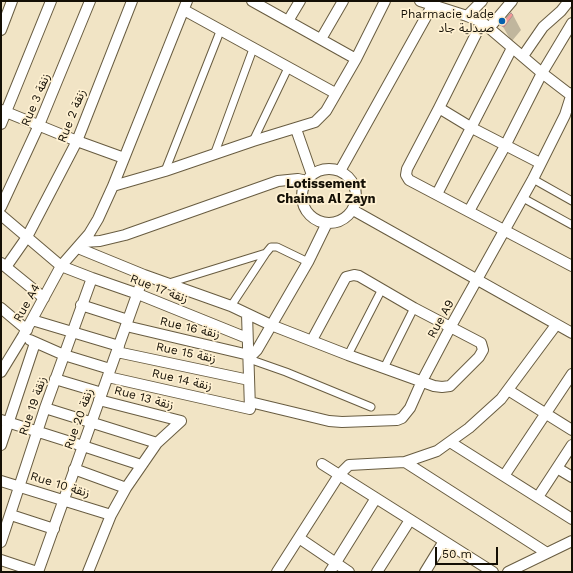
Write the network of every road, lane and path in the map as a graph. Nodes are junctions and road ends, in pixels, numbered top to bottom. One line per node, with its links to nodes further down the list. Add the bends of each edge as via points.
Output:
1 (12, 1): 20 (street)
2 (51, 1): 31 (street)
3 (90, 1): 33 (street, Rue 3 زنقة)
4 (132, 1): 36 (street, Rue 2 زنقة)
5 (252, 1): 16 (street)
6 (300, 1): 16 (street)
7 (343, 1): 21 (street)
8 (385, 1): 25 (street)
9 (420, 1): 14 (street)
10 (482, 1): 15 (street)
11 (512, 1): 18 (street)
12 (569, 1): 24 (street, via 561,12 543,27)
13 (186, 6): 19 (street); 40 (street, Rue A4)
14 (432, 6): 15 (street); 43 (street)
15 (467, 16): 18 (street)
16 (288, 21): 21 (street)
17 (572, 23): 27 (street)
18 (486, 25): 22 (street); 30 (street)
19 (221, 29): 23 (street); 42 (street)
20 (1, 30)
21 (321, 39): 25 (street)
22 (512, 48): 24 (street); 34 (street)
23 (253, 49): 26 (street); 39 (street)
24 (523, 56): 27 (street)
25 (356, 59): 28 (street)
26 (288, 68): 28 (street); 37 (street)
27 (542, 73): 29 (street); 38 (street)
28 (335, 93): 35 (street, via 323,116)
29 (572, 95): 41 (street, Rue A9, via 565,115)
30 (439, 108): 34 (street); 47 (street, via 406,172 409,180)
31 (4, 110): 32 (street); 33 (street)
32 (1, 124)
33 (39, 125): 36 (street); 50 (street, Rue 3 زنقة)
34 (472, 128): 38 (street); 47 (street)
35 (296, 129): 37 (street); 44 (street)
36 (77, 141): 40 (street); 57 (street, Rue 2 زنقة)
37 (253, 141): 39 (street)
38 (505, 146): 41 (street); 52 (street)
39 (214, 155): 42 (street)
40 (124, 158): 46 (street, Rue A4)
41 (540, 163): 45 (street, Rue A9)
42 (165, 171): 46 (street)
43 (340, 171): 44 (street, via 325,169); 51 (street, via 348,176 356,192)
44 (309, 178): 54 (street, via 303,188 303,204 312,217); 58 (street, via 278,181 125,235)
45 (533, 179): 48 (street, Rue A9); 49 (street)
46 (114, 186): 58 (street, Rue A4, via 98,219)
47 (437, 194): 52 (street)
48 (523, 198): 55 (street); 56 (street, Rue A9)
49 (572, 201)
50 (1, 207)
51 (353, 210): 54 (street, via 342,220); 66 (street)
52 (469, 211): 56 (street)
53 (1, 215): 57 (street, Rue 17 زنقة)
54 (327, 223): 60 (street)
55 (572, 225)
56 (504, 231): 63 (street); 66 (street, Rue A9)
57 (27, 237): 61 (street, Rue 2 زنقة); 62 (street, Rue 17 زنقة)
58 (80, 245): 62 (street, Rue A4); 64 (street)
59 (266, 253): 60 (street, via 277,247); 67 (street); 72 (street)
60 (308, 262): 78 (street)
61 (3, 265): 70 (street)
62 (61, 266): 65 (street, Rue 17 زنقة); 70 (street, Rue A4)
63 (572, 266)
64 (144, 275): 67 (street); 69 (street, Rue 20 زنقة)
65 (92, 278): 69 (street, Rue 17 زنقة); 71 (street, Rue 19 زنقة)
66 (478, 279): 79 (street); 80 (street, Rue A9)
67 (169, 283): 72 (street)
68 (382, 289): 74 (street); 85 (street, via 359,276 346,277); 88 (street)
69 (138, 294): 77 (street, Rue 20 زنقة); 84 (street, Rue 17 زنقة)
70 (44, 298): 76 (street, Rue A4)
71 (82, 305): 77 (street, Rue 16 زنقة); 82 (street, Rue 19 زنقة)
72 (231, 306): 75 (street)
73 (1, 308): 83 (street, Rue 14 زنقة)
74 (414, 308): 80 (street); 92 (street)
75 (247, 314): 78 (street); 84 (street)
76 (32, 320): 82 (street, Rue 15 زنقة); 83 (street, Rue A4)
77 (127, 323): 87 (street, Rue 20 زنقة); 90 (street, Rue 16 زنقة)
78 (271, 324): 85 (street); 90 (street, via 257,350)
79 (556, 325): 81 (street); 99 (street)
80 (451, 326): 98 (street, Rue A9); 98 (street, via 481,343 483,350 450,386 438,387)
81 (571, 329)
82 (72, 332): 87 (street, Rue 15 زنقة); 89 (street, Rue 19 زنقة)
83 (25, 333): 86 (street, Rue 14 زنقة); 91 (street, Rue A4)
84 (247, 338): 90 (street)
85 (312, 340): 88 (street)
86 (35, 343): 89 (street, Rue 14 زنقة); 105 (street)
87 (118, 349): 94 (street, Rue 20 زنقة); 97 (street, Rue 15 زنقة)
88 (348, 354): 92 (street)
89 (64, 355): 94 (street, Rue 14 زنقة); 96 (street, Rue 19 زنقة)
90 (249, 357): 97 (street); 102 (street)
91 (4, 359): 93 (street, Rue A4)
92 (384, 368): 98 (street)
93 (1, 372)
94 (109, 373): 100 (street, Rue 20 زنقة); 101 (street, Rue 14 زنقة)
95 (572, 374): 104 (street)
96 (56, 379): 100 (street, Rue 13 زنقة); 103 (street, Rue 19 زنقة)
97 (249, 380): 101 (street)
98 (422, 381): 101 (street, Rue A9, via 406,415 397,420 329,421)
99 (508, 390): 104 (street); 109 (street, via 502,399)
100 (101, 396): 106 (street, Rue 20 زنقة); 110 (street, Rue 13 زنقة, via 181,421)
101 (250, 406)
102 (371, 407)
103 (45, 408): 106 (street); 108 (street, Rue 19 زنقة)
104 (545, 413): 107 (street); 120 (street)
105 (4, 422): 108 (street); 111 (street)
106 (91, 423): 110 (street); 113 (street, Rue 20 زنقة)
107 (572, 430)
108 (38, 432): 113 (street); 123 (street, Rue 19 زنقة)
109 (450, 442): 114 (street, via 437,451); 120 (street)
110 (157, 443): 116 (street)
111 (1, 445)
112 (572, 445): 117 (street)
113 (83, 446): 116 (street); 118 (street, Rue 20 زنقة)
114 (405, 462): 119 (street, via 349,465); 137 (street)
115 (322, 464): 119 (street)
116 (141, 465): 124 (street)
117 (557, 468): 121 (street); 126 (street)
118 (74, 469): 124 (street); 127 (street, Rue 20 زنقة)
119 (339, 475): 125 (street); 133 (street)
120 (504, 476): 126 (street)
121 (572, 477)
122 (1, 481): 123 (street, Rue 10 زنقة)
123 (20, 486): 127 (street, Rue 10 زنقة); 128 (street, Rue 19 زنقة)
124 (126, 488): 129 (street)
125 (376, 498): 131 (street); 139 (street)
126 (538, 498): 130 (street)
127 (63, 500): 129 (street, Rue 10 زنقة); 132 (street, Rue 20 زنقة)
128 (11, 515): 132 (street); 136 (street, Rue 19 زنقة)
129 (111, 515): 141 (street)
130 (572, 519)
131 (410, 520): 134 (street); 145 (street)
132 (54, 529): 140 (street, Rue 20 زنقة)
133 (299, 538): 139 (street); 142 (street)
134 (444, 541): 146 (street); 147 (street)
135 (572, 541): 137 (street)
136 (1, 542)
137 (547, 552): 148 (street)
138 (1, 560): 140 (street)
139 (335, 563): 143 (street); 144 (street)
140 (38, 572)
141 (88, 572)
142 (277, 572)
143 (330, 572)
144 (349, 572)
145 (377, 572)
146 (425, 572)
147 (493, 572)
148 (508, 572)

